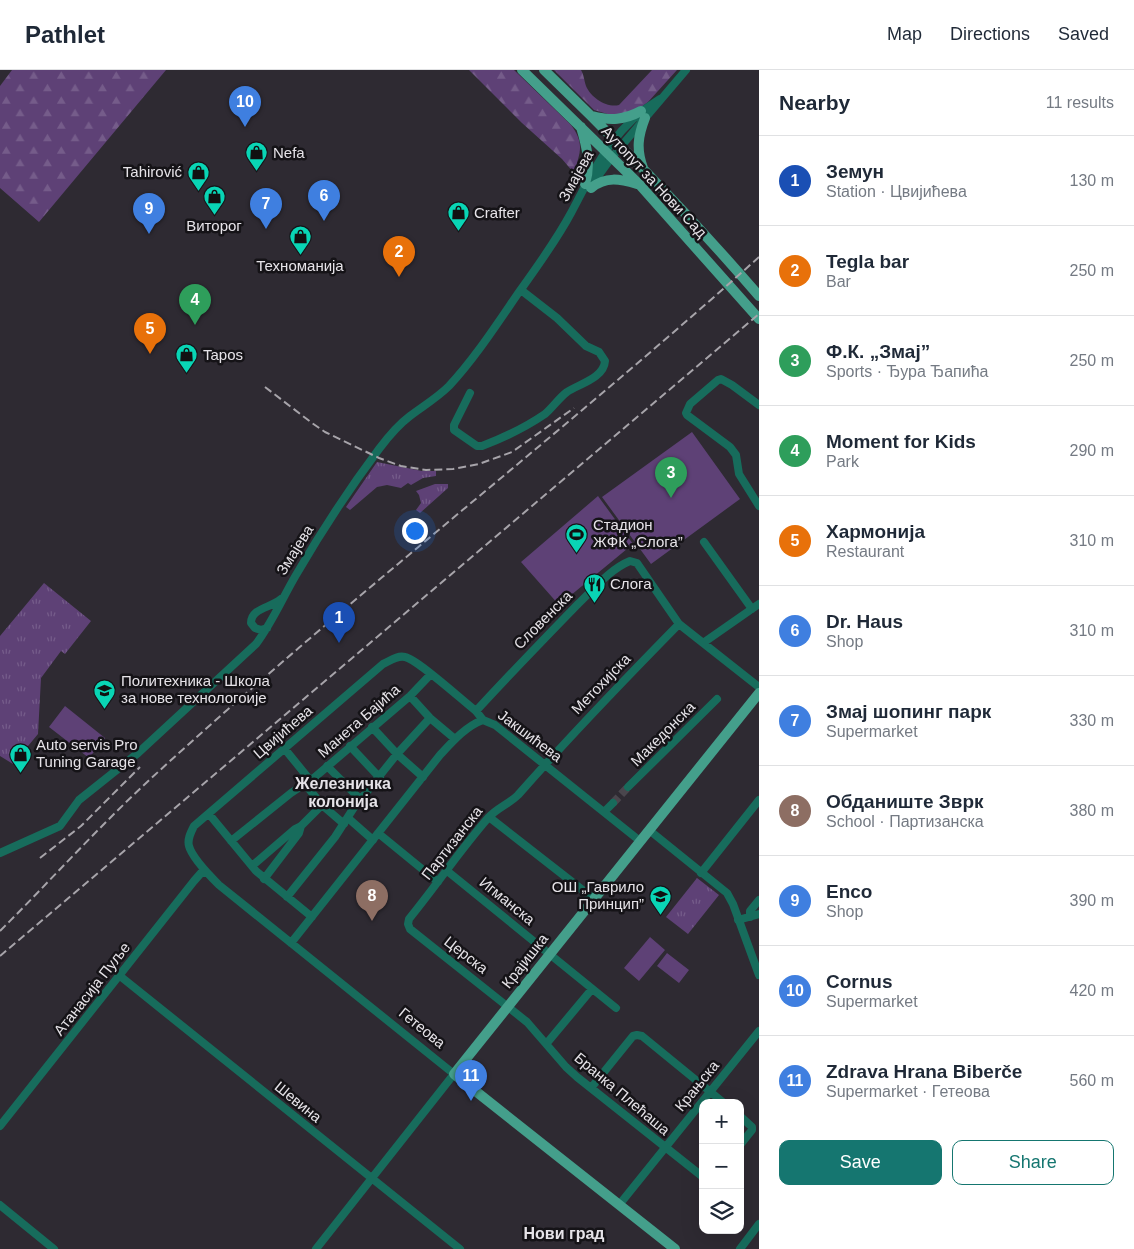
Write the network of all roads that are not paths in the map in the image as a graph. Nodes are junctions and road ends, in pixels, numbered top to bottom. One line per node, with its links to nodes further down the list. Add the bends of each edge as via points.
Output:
1 (522, 70): 6 (main road, Аутопут за Нови Сад)
2 (544, 70): 5 (main road, Аутопут за Нови Сад)
3 (686, 70): 4 (street, Змајева)
4 (643, 114): 5 (main road, via 616,120); 7 (street, Змајева); 9 (main road, via 638,145)
5 (591, 115): 7 (main road, Аутопут за Нови Сад)
6 (581, 126): 8 (main road, Аутопут за Нови Сад); 11 (main road, via 588,155)
7 (617, 143): 8 (street, Змајева); 9 (main road, Аутопут за Нови Сад)
8 (609, 154): 10 (main road, Аутопут за Нови Сад); 11 (street, Змајева)
9 (645, 171): 13 (main road, Аутопут за Нови Сад)
10 (639, 184): 11 (main road, via 611,179); 14 (main road, Аутопут за Нови Сад)
11 (588, 186): 12 (street, Змајева)
12 (521, 290): 15 (street, via 586,346 599,352 605,361 604,368 540,416 482,446 454,430); 19 (street, Змајева, via 448,386 400,424 385,442)
13 (759, 296)
14 (759, 319)
15 (470, 393)
16 (759, 405): 17 (street, via 732,385 718,380 690,404 686,413 730,446 736,455 739,474)
17 (759, 506)
18 (704, 542): 22 (street)
19 (282, 598): 21 (street); 23 (street, Змајева)
20 (759, 604): 22 (street)
21 (266, 608): 23 (street); 26 (street, via 256,611 251,618)
22 (752, 609): 27 (street)
23 (272, 618): 25 (street, Змајева)
24 (679, 624): 27 (street); 35 (street, Словенска, via 637,563 630,561 594,589); 43 (street, Метохијска)
25 (267, 628): 26 (street); 28 (street, Змајева)
26 (258, 630): 28 (street)
27 (702, 643): 31 (street)
28 (256, 644): 63 (street, Змајева, via 138,753 78,800 60,826)
29 (403, 656): 30 (street, Јакшићева); 41 (street, Цвијићева, via 383,664)
30 (431, 674): 33 (street, Манета Бајића); 35 (street, Јакшићева)
31 (759, 687)
32 (759, 692): 58 (main road, Крајишка)
33 (410, 696): 36 (street); 38 (street, Манета Бајића)
34 (717, 699): 48 (street, Македонска)
35 (476, 711): 37 (street, Јакшићева)
36 (430, 718): 39 (street); 42 (street)
37 (483, 720): 39 (street); 43 (street, Јакшићева, via 495,725)
38 (372, 727): 40 (street, Манета Бајића); 42 (street)
39 (455, 739): 45 (street)
40 (350, 746): 44 (street, Манета Бајића); 46 (street)
41 (284, 748): 47 (street); 54 (street, Цвијићева)
42 (397, 754): 45 (street); 46 (street)
43 (544, 764): 53 (street, Јакшићева); 55 (street, Партизанска, via 516,796)
44 (327, 766): 47 (street, Манета Бајића); 49 (street)
45 (423, 777): 59 (street)
46 (380, 778): 49 (street)
47 (308, 782): 52 (street); 61 (street, Манета Бајића)
48 (628, 788)
49 (361, 800): 56 (street)
50 (759, 800): 67 (street)
51 (613, 803): 53 (street)
52 (322, 805): 56 (street); 57 (street)
53 (604, 812): 62 (street, Јакшићева)
54 (209, 814): 60 (street, Цвијићева, via 194,826); 61 (street)
55 (489, 817): 65 (street, Партизанска); 71 (street)
56 (346, 821): 59 (street); 70 (street)
57 (301, 826): 64 (street); 68 (street)
58 (649, 830): 62 (main road, Крајишка); 67 (street)
59 (376, 836): 69 (street); 74 (street)
60 (189, 838): 66 (street, Гетеова, via 189,848)
61 (231, 841): 64 (street)
62 (640, 841): 71 (main road, Крајишка)
63 (0, 853)
64 (252, 866): 68 (street)
65 (446, 870): 69 (street, Партизанска); 79 (street, Игманска)
66 (207, 873): 78 (street, Гетеова); 81 (street, Атанасија Пуље, via 201,873 194,881)
67 (701, 873): 76 (street, via 727,893)
68 (264, 879): 70 (street)
69 (438, 882): 77 (street, Партизанска)
70 (287, 897): 74 (street)
71 (594, 899): 79 (main road, Крајишка)
72 (759, 900): 75 (street, via 750,911)
73 (759, 914): 75 (street)
74 (312, 917): 78 (street)
75 (750, 917): 76 (street)
76 (738, 920): 80 (street)
77 (408, 924): 83 (street, Церска, via 410,929)
78 (291, 943): 87 (street, Гетеова)
79 (550, 954): 82 (street, Игманска); 83 (main road, Крајишка)
80 (759, 975)
81 (120, 976): 92 (street, Атанасија Пуље); 96 (street, Шевина)
82 (592, 989): 84 (street, Игманска); 86 (street)
83 (508, 1006): 86 (street, Бранка Плећаша); 87 (main road, Крајишка)
84 (616, 1008)
85 (759, 1032): 89 (street, Крањска)
86 (547, 1043): 88 (street, Бранка Плећаша, via 566,1067)
87 (454, 1074): 96 (street, Крајишка); 98 (main road, Гетеова)
88 (590, 1088): 89 (street, via 637,1035); 94 (street, Бранка Плећаша)
89 (710, 1092): 90 (street); 94 (street, Крањска)
90 (719, 1099)
91 (744, 1120): 93 (street, via 752,1127)
92 (0, 1126)
93 (744, 1140)
94 (665, 1147): 95 (street, Бранка Плећаша); 98 (street, Крањска)
95 (699, 1174)
96 (372, 1178): 101 (street, Крајишка); 102 (street, Шевина)
97 (0, 1205): 100 (street)
98 (619, 1205): 103 (main road, Гетеова)
99 (759, 1224): 104 (street)
100 (54, 1249)
101 (316, 1249)
102 (460, 1249)
103 (675, 1249)
104 (740, 1249)

